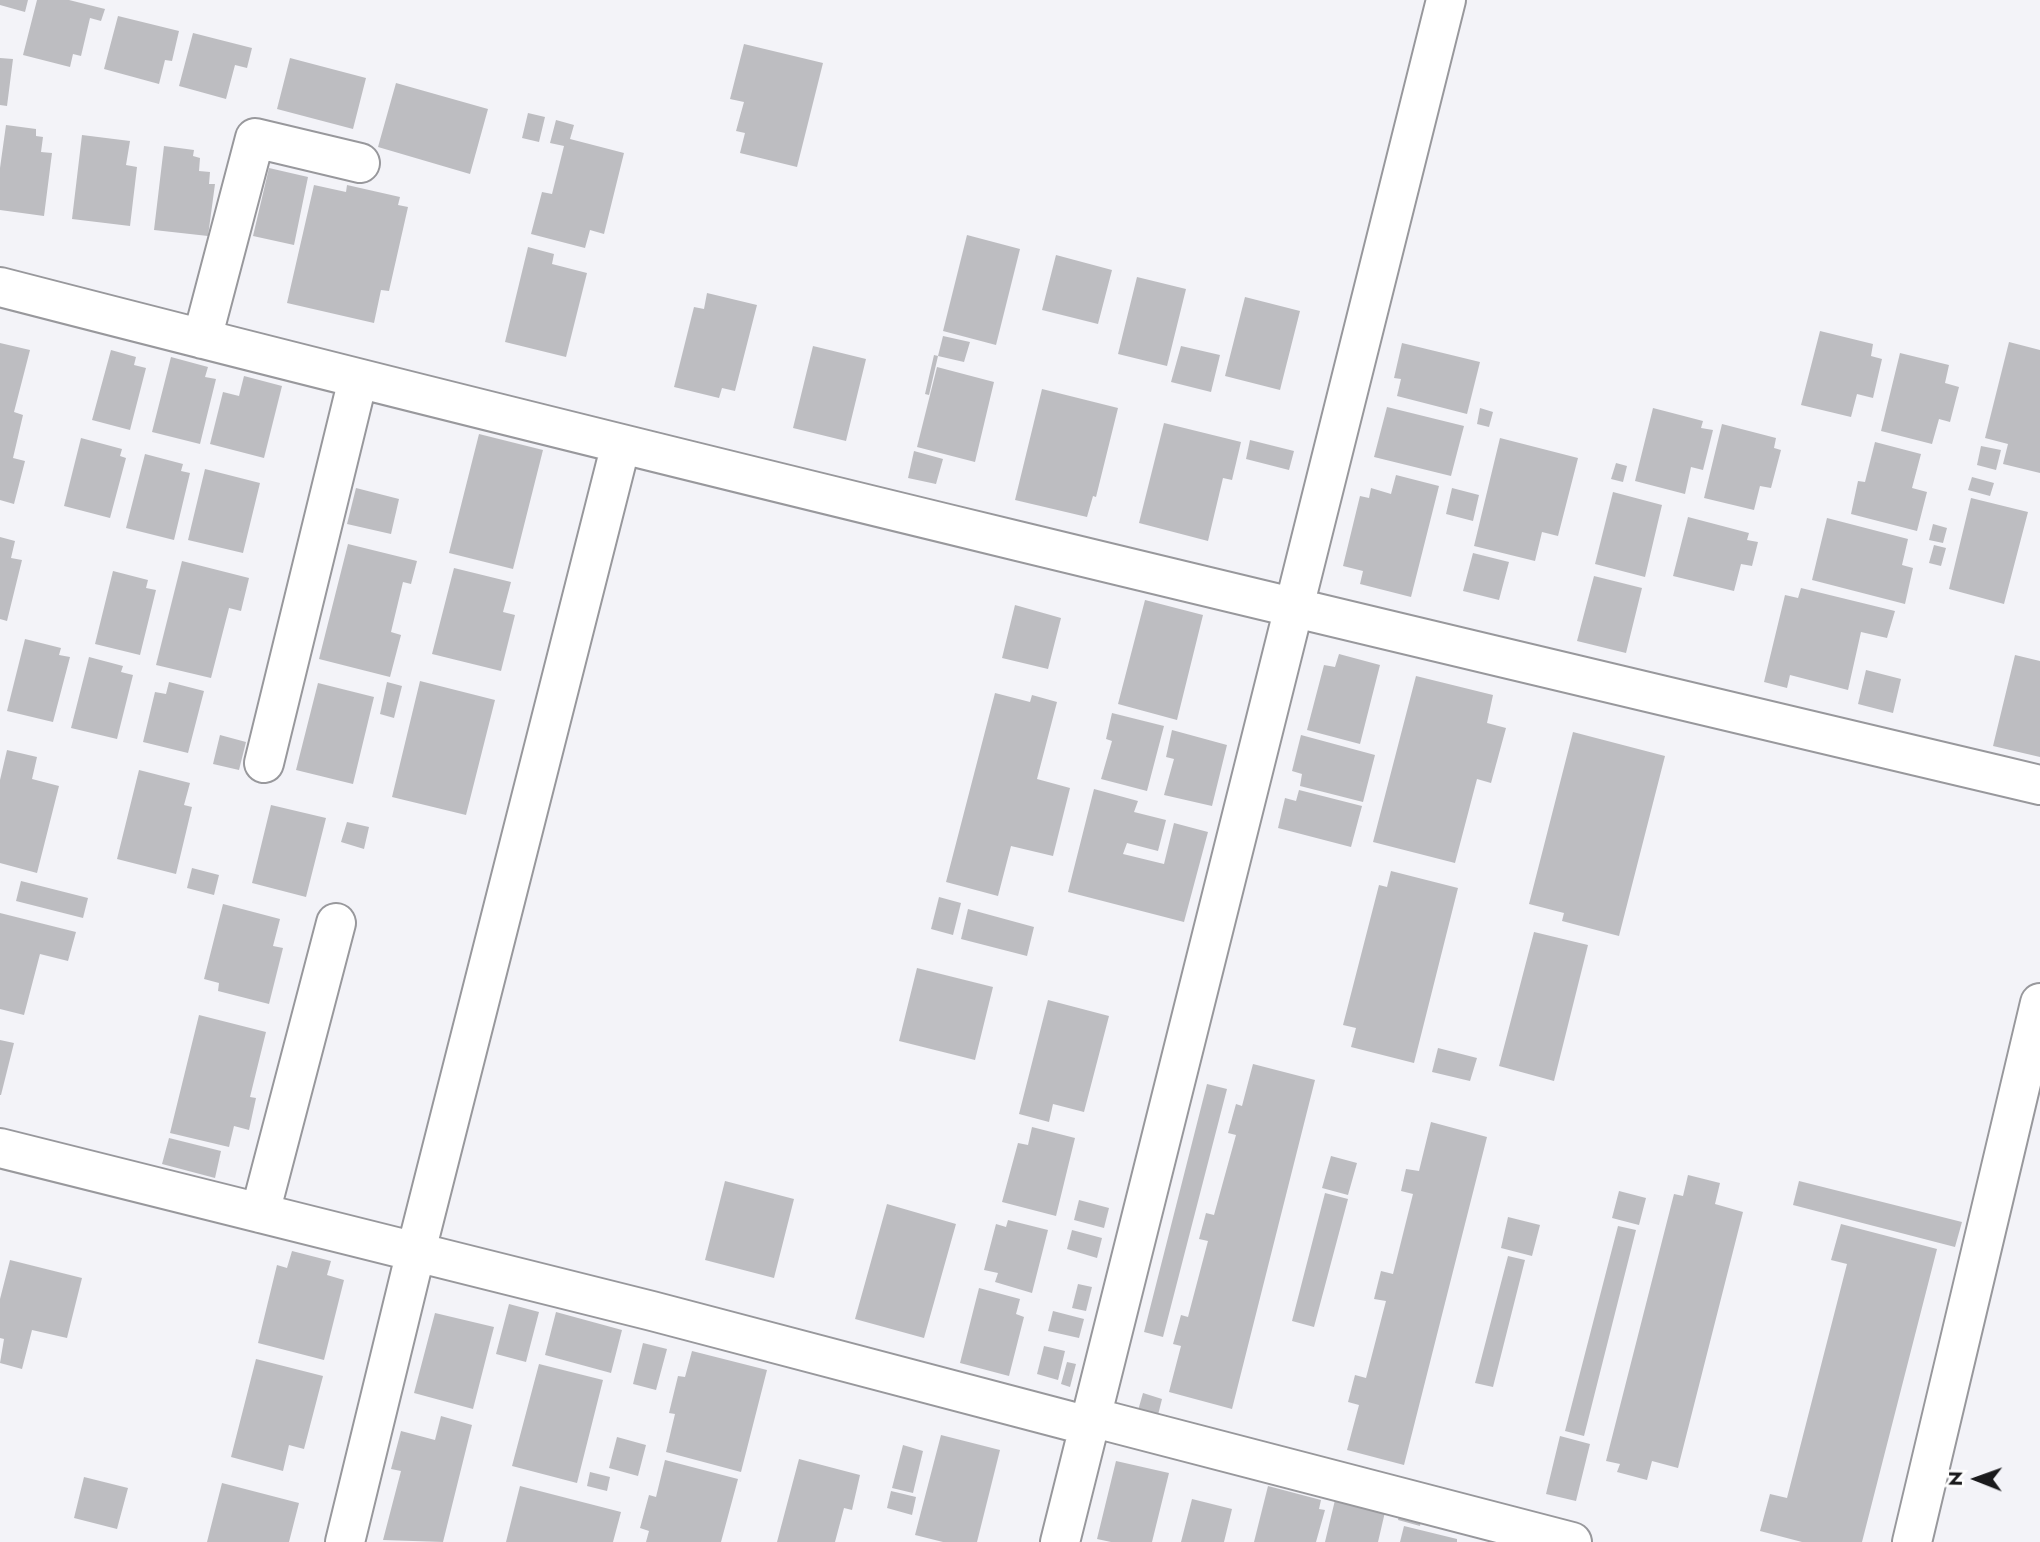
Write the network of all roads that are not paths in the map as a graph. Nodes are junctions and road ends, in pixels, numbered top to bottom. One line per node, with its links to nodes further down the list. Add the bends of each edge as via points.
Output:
1 (1446, 0): 7 (street)
2 (360, 163): 4 (street, via 255,138)
3 (0, 286): 4 (street)
4 (202, 339): 5 (street)
5 (358, 379): 6 (street); 8 (street)
6 (621, 443): 7 (street); 14 (street)
7 (1293, 608): 9 (street); 15 (street)
8 (264, 763)
9 (2040, 785)
10 (336, 923): 13 (street)
11 (2040, 1003): 19 (street)
12 (0, 1147): 13 (street)
13 (260, 1213): 14 (street)
14 (416, 1251): 15 (street); 16 (street)
15 (1090, 1422): 17 (street); 18 (street)
16 (345, 1542)
17 (1060, 1542)
18 (1572, 1542)
19 (1912, 1542)

